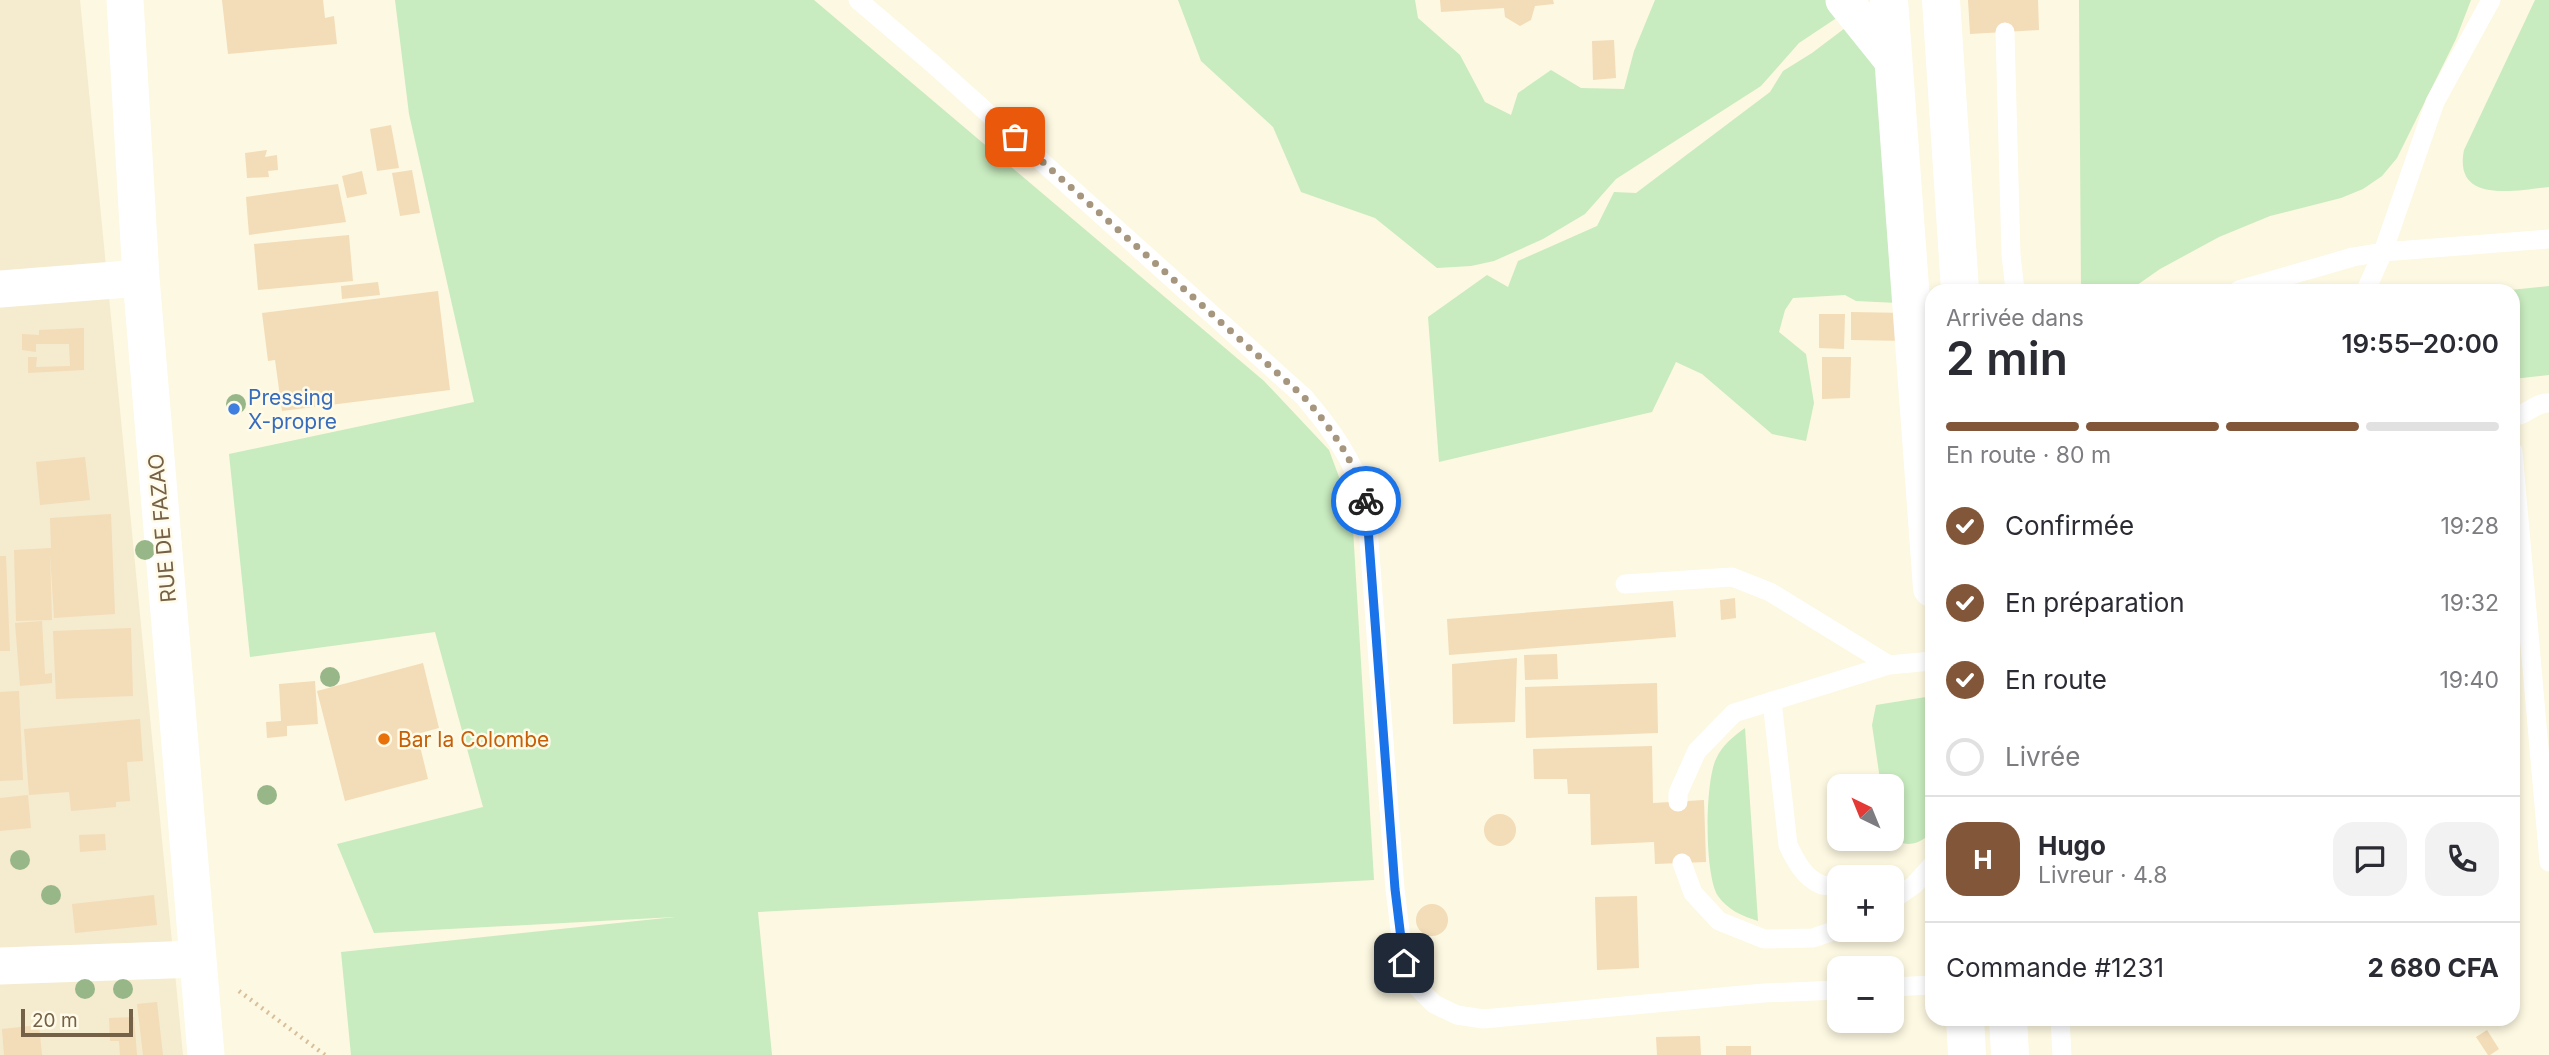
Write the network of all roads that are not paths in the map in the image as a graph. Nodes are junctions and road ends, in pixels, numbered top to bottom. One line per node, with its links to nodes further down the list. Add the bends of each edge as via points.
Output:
1 (125, 0): 11 (street, RUE DE FAZAO)
2 (858, 0): 38 (lane, via 1304,397 1356,470 1366,499 1395,889 1404,963 1416,986 1434,1004 1457,1015 1483,1019)
3 (1844, 0): 8 (street)
4 (1889, 0): 8 (main road)
5 (1941, 0): 12 (main road)
6 (2491, 0): 10 (lane, via 2435,102)
7 (2005, 32): 13 (lane)
8 (1893, 61): 19 (main road)
9 (2549, 239): 10 (lane)
10 (2383, 252): 14 (lane); 15 (lane)
11 (141, 278): 16 (street); 34 (street, RUE DE FAZAO)
12 (1960, 284)
13 (2014, 284)
14 (2260, 284)
15 (2369, 284)
16 (0, 289)
17 (2549, 402): 18 (lane)
18 (2520, 414)
19 (1925, 493)
20 (2520, 531): 26 (lane)
21 (1625, 583): 23 (lane, via 1731,577 1770,593)
22 (1925, 662): 23 (lane)
23 (1889, 665): 24 (lane)
24 (1772, 701): 25 (lane, via 1734,713 1697,751); 29 (lane, via 1788,845 1808,875)
25 (1678, 802)
26 (2549, 862)
27 (1682, 863): 33 (lane, via 1693,893 1719,921 1764,939 1813,938)
28 (1925, 872): 31 (lane)
29 (1827, 885)
30 (1904, 885): 31 (lane)
31 (1913, 885): 32 (lane)
32 (1904, 891)
33 (1827, 933)
34 (197, 959): 35 (street); 42 (street, RUE DE FAZAO)
35 (0, 966)
36 (1925, 985): 37 (lane)
37 (1904, 986)
38 (1827, 990)
39 (1965, 1026): 43 (main road)
40 (2008, 1026): 44 (main road)
41 (2060, 1026): 45 (lane)
42 (206, 1055)
43 (1967, 1055)
44 (2010, 1055)
45 (2062, 1055)

